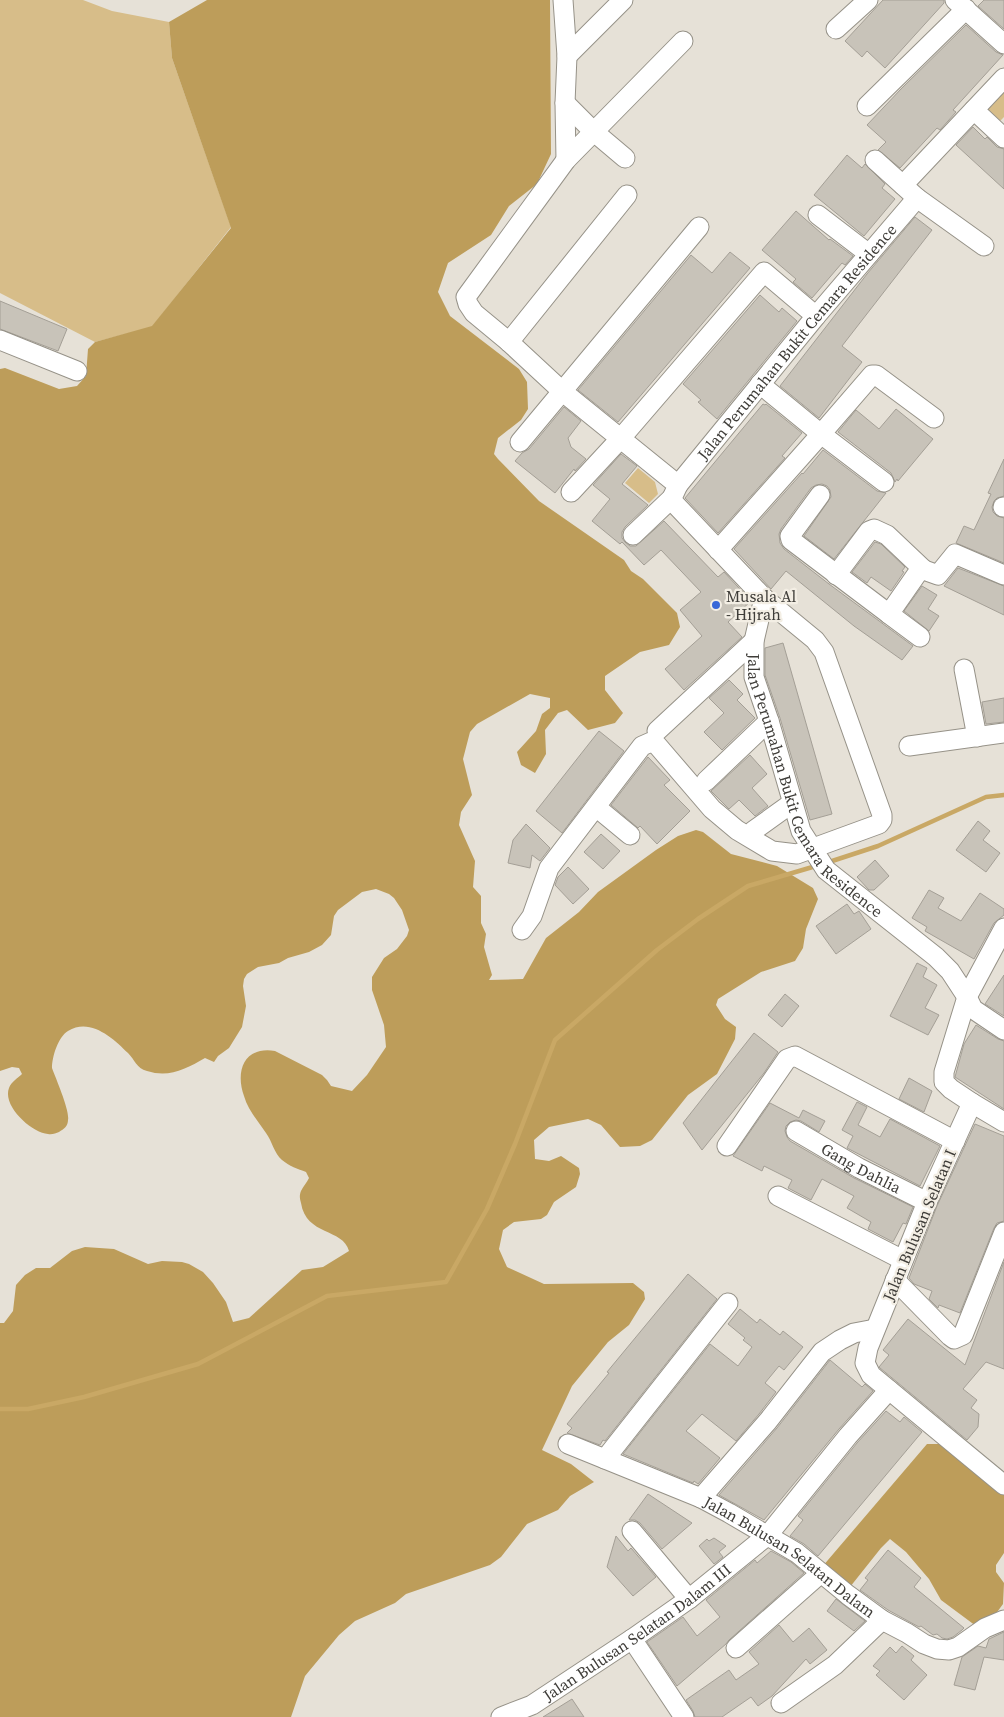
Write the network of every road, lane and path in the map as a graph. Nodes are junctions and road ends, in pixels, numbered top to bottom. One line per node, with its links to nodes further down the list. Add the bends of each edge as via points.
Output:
1 (563, 0): 8 (street)
2 (624, 0): 8 (street)
3 (868, 0): 5 (street)
4 (961, 5): 7 (street); 11 (street)
5 (836, 29)
6 (683, 41): 13 (street)
7 (1004, 44)
8 (567, 56): 10 (street)
9 (1004, 78): 12 (street)
10 (564, 103): 13 (street); 16 (street)
11 (867, 106)
12 (974, 110): 14 (street); 18 (street)
13 (593, 131): 15 (street); 16 (street)
14 (1004, 138)
15 (625, 158)
16 (566, 160): 27 (street, via 466,297 474,314)
17 (875, 160): 18 (street)
18 (903, 186): 20 (street)
19 (627, 195): 27 (street)
20 (917, 198): 23 (street); 24 (street, Jalan Perumahan Bukit Cemara Residence)
21 (818, 215): 24 (street)
22 (698, 227): 30 (street)
23 (984, 246)
24 (869, 254): 25 (street, Jalan Perumahan Bukit Cemara Residence)
25 (816, 316): 29 (street, Jalan Perumahan Bukit Cemara Residence); 33 (street, via 764,272)
26 (1, 341): 28 (street)
27 (509, 342): 30 (street)
28 (77, 371)
29 (760, 384): 32 (street); 37 (street, Jalan Perumahan Bukit Cemara Residence)
30 (563, 392): 33 (street); 34 (street)
31 (934, 418): 32 (street, via 874,374)
32 (822, 434): 35 (street); 40 (street)
33 (621, 438): 36 (street); 37 (street)
34 (520, 442)
35 (884, 482)
36 (571, 492)
37 (675, 492): 39 (street, Jalan Perumahan Bukit Cemara Residence); 40 (street, via 674,504)
38 (820, 495): 43 (street, via 790,538)
39 (633, 534)
40 (718, 550): 44 (street)
41 (924, 570): 42 (street, via 938,575 955,554); 43 (street, via 887,535 874,529 869,531); 45 (street, via 919,571)
42 (1004, 574)
43 (836, 575): 45 (street)
44 (764, 598): 47 (street, Jalan Perumahan Bukit Cemara Residence); 59 (street, via 815,640 824,652 882,815 880,824)
45 (889, 614): 46 (street)
46 (920, 637)
47 (754, 641): 49 (street, Jalan Perumahan Bukit Cemara Residence, via 754,677); 50 (street)
48 (964, 669): 52 (street)
49 (769, 721): 54 (street); 55 (street, Jalan Perumahan Bukit Cemara Residence)
50 (657, 731)
51 (1004, 733): 52 (street)
52 (977, 737): 53 (street)
53 (909, 746)
54 (706, 781)
55 (792, 802): 57 (street); 59 (street, Jalan Perumahan Bukit Cemara Residence, via 801,832)
56 (596, 807): 58 (street); 59 (street, via 642,746 651,742 712,809 737,830 772,851); 61 (street, via 549,868 532,916)
57 (753, 831)
58 (630, 835)
59 (819, 859): 62 (street, Jalan Perumahan Bukit Cemara Residence, via 936,957)
60 (1004, 929): 62 (street)
61 (522, 930)
62 (967, 997): 63 (street, Jalan Perumahan Bukit Cemara Residence, via 973,1009); 64 (street, via 944,1072 944,1082)
63 (1004, 1030)
64 (972, 1103): 65 (street); 67 (street, Jalan Bulusan Selatan I)
65 (1004, 1122)
66 (796, 1131): 70 (street, Gang Dahlia, via 859,1168)
67 (955, 1141): 68 (street, via 795,1056 787,1059); 70 (street, Jalan Bulusan Selatan I)
68 (727, 1146)
69 (778, 1196): 72 (street)
70 (927, 1202): 72 (street, Jalan Bulusan Selatan I)
71 (1004, 1232): 73 (street, via 960,1338 950,1336)
72 (903, 1260): 73 (street, Jalan Bulusan Selatan I)
73 (895, 1280): 75 (street, Jalan Bulusan Selatan I)
74 (728, 1303): 78 (street)
75 (876, 1329): 76 (street, Jalan Bulusan Selatan I, via 865,1363 871,1374); 80 (street, via 854,1333 822,1352)
76 (889, 1390): 79 (street, Jalan Bulusan Selatan I); 82 (street, Jalan Bulusan Selatan Dalam III)
77 (568, 1444): 78 (street, Jalan Bulusan Selatan Dalam)
78 (605, 1459): 80 (street, Jalan Bulusan Selatan Dalam)
79 (1004, 1485)
80 (701, 1498): 82 (street, Jalan Bulusan Selatan Dalam)
81 (632, 1531): 84 (street)
82 (768, 1535): 83 (street, Jalan Bulusan Selatan Dalam); 84 (street, Jalan Bulusan Selatan Dalam III)
83 (821, 1573): 85 (street, Jalan Bulusan Selatan Dalam); 88 (street)
84 (689, 1599): 87 (street, Jalan Bulusan Selatan Dalam III)
85 (882, 1620): 86 (street, Jalan Bulusan Selatan Dalam, via 924,1644 949,1650); 89 (street, via 836,1665)
86 (1004, 1620)
87 (632, 1639): 90 (street, Jalan Bulusan Selatan Dalam III); 92 (street)
88 (736, 1648)
89 (781, 1703)
90 (535, 1711): 91 (street, Jalan Bulusan Selatan Dalam III)
91 (501, 1717)
92 (684, 1717)

